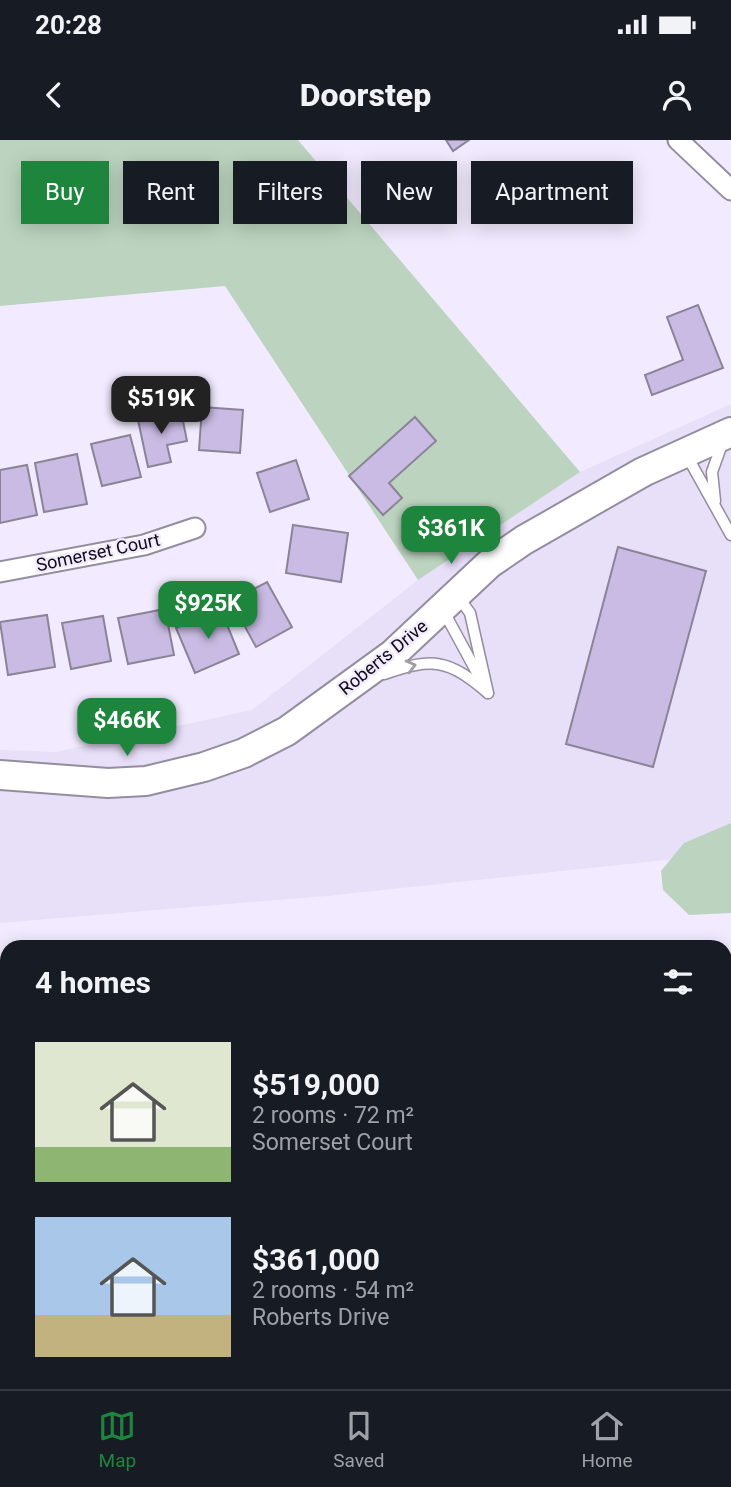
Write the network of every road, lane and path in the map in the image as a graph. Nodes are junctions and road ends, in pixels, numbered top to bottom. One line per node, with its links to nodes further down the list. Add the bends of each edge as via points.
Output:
1 (678, 140): 2 (street)
2 (731, 190)
3 (731, 433): 4 (street, Roberts Drive); 5 (lane, via 718,451 712,472)
4 (685, 453): 5 (lane); 9 (street, Roberts Drive, via 633,477 524,540)
5 (720, 514): 7 (lane)
6 (195, 528): 8 (street, Somerset Court, via 144,545)
7 (731, 535)
8 (0, 572)
9 (449, 601): 10 (street, Roberts Drive, via 393,654); 11 (lane); 11 (lane, via 470,613)
10 (347, 687): 11 (lane, one-way to 11, via 406,667 434,663 460,671); 13 (street, Roberts Drive, via 287,731 204,767 136,781)
11 (488, 693)
12 (0, 775): 13 (street, Roberts Drive)
13 (52, 779): 14 (street)
14 (0, 792)

